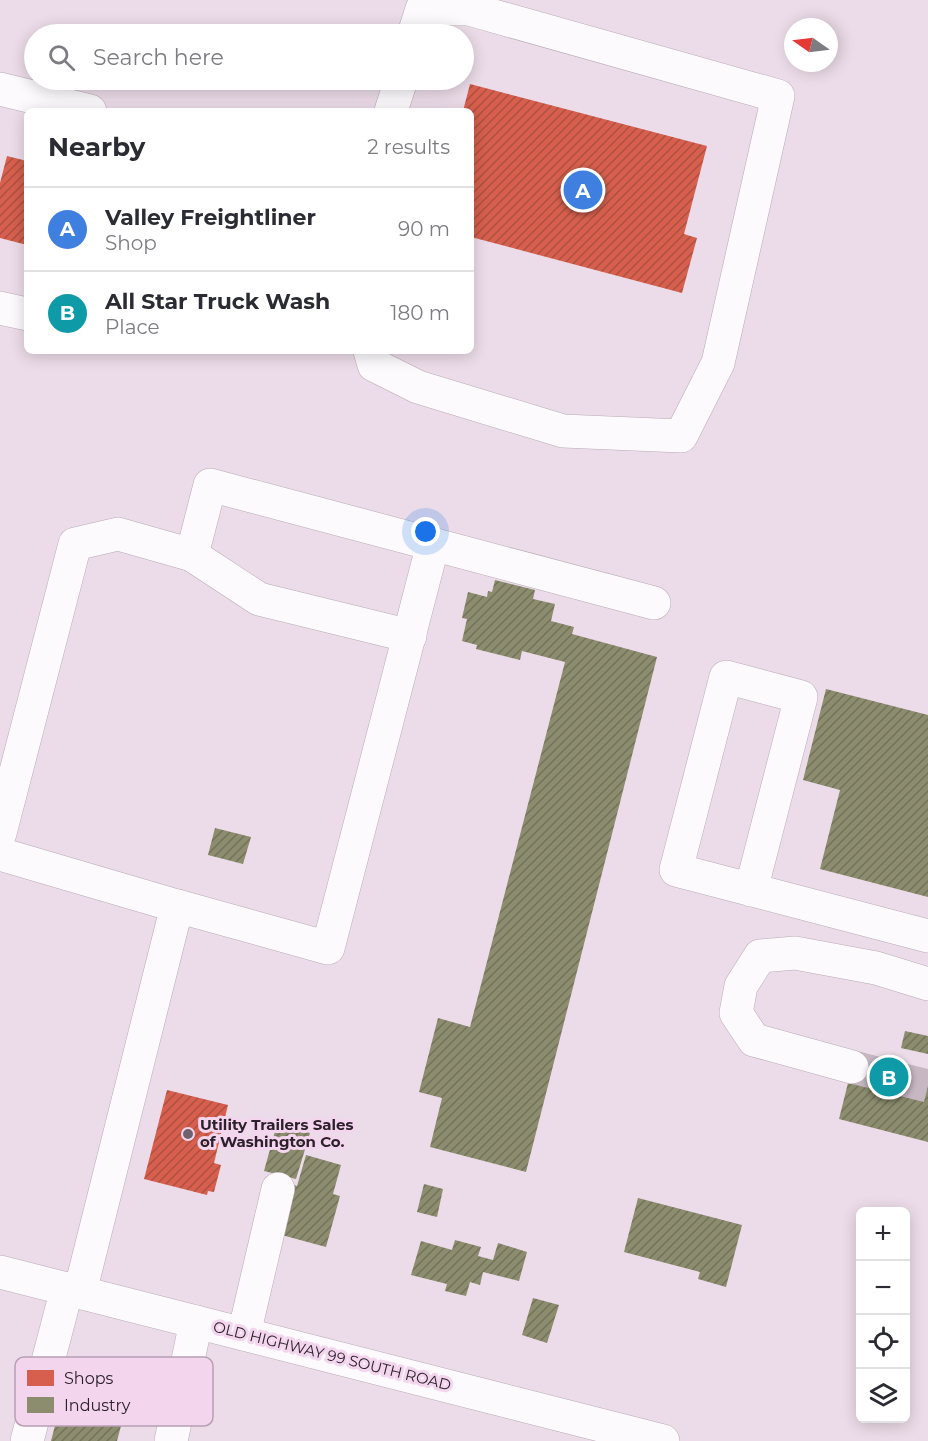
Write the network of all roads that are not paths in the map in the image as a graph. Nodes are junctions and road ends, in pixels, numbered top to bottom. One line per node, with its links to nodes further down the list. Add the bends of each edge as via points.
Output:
1 (417, 24): 8 (street, via 422,9 469,9 778,96 718,363 681,436 563,431 418,387 375,365)
2 (0, 89): 4 (street)
3 (398, 90): 5 (street)
4 (78, 108)
5 (392, 108)
6 (0, 309): 7 (street)
7 (24, 313)
8 (371, 354)
9 (434, 544): 10 (street, via 210,485); 11 (street); 12 (street)
10 (192, 555): 12 (street, via 259,599); 13 (street, via 118,534 75,544)
11 (654, 603)
12 (410, 636): 16 (street, via 328,948)
13 (0, 833)
14 (0, 854): 16 (street)
15 (751, 890): 15 (street, via 676,870 726,677 801,697); 17 (street)
16 (177, 906): 22 (street)
17 (928, 936)
18 (928, 984): 19 (street, via 876,968 795,953 760,956 741,986 736,1013 754,1040)
19 (852, 1067)
20 (278, 1188): 24 (street)
21 (0, 1272): 22 (street, OLD HIGHWAY 99 SOUTH ROAD)
22 (74, 1291): 23 (street, OLD HIGHWAY 99 SOUTH ROAD); 25 (street)
23 (196, 1322): 24 (street, OLD HIGHWAY 99 SOUTH ROAD); 26 (street)
24 (244, 1334): 31 (street, OLD HIGHWAY 99 SOUTH ROAD)
25 (53, 1357)
26 (189, 1357)
27 (32, 1426): 29 (street)
28 (174, 1426): 30 (street)
29 (27, 1441)
30 (171, 1441)
31 (663, 1441)

